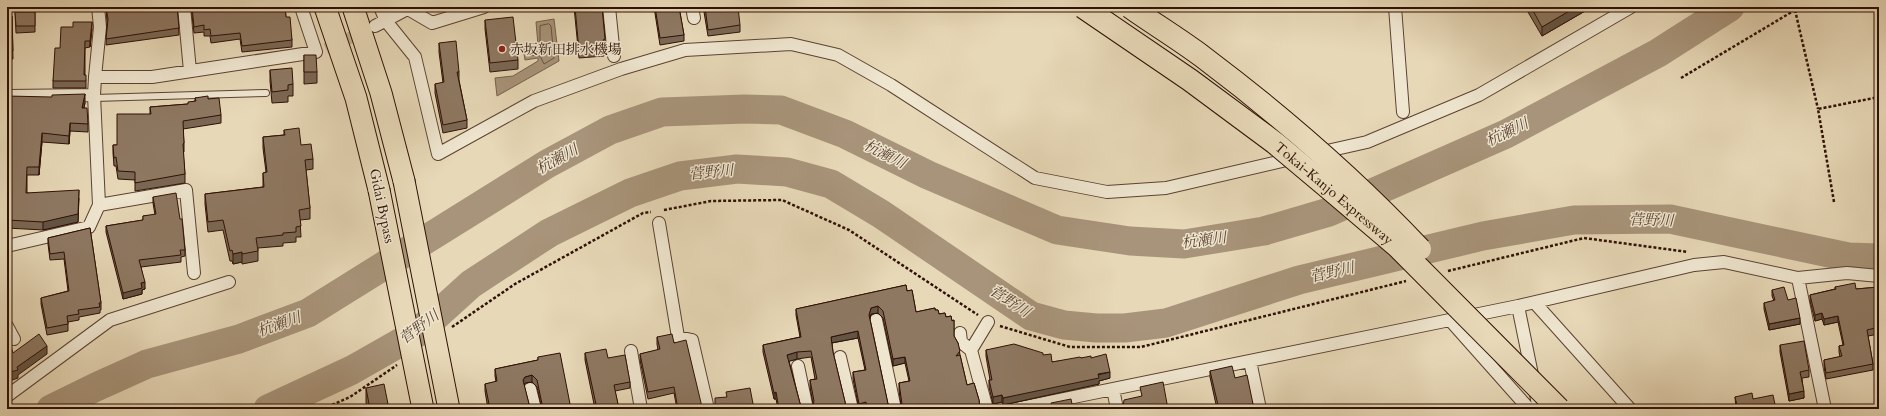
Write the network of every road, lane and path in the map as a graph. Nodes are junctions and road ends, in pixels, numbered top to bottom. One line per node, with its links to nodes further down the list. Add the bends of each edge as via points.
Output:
1 (98, 7): 19 (street, via 100,27)
2 (184, 7): 18 (street)
3 (301, 7): 18 (street, via 321,51)
4 (325, 7): 57 (highway, Gidai Bypass, bridge, via 356,98 379,190)
5 (352, 7): 58 (highway, Gidai Bypass, bridge, via 381,92 404,182)
6 (380, 7): 16 (street)
7 (484, 7): 14 (street, via 432,23)
8 (609, 7): 17 (street)
9 (1083, 7): 71 (highway, Tokai-Kanjo Expressway, bridge, via 1275,143 1337,195 1397,246)
10 (1130, 7): 72 (highway, Tokai-Kanjo Expressway, bridge, via 1202,57 1340,170 1409,237)
11 (1396, 7): 26 (street)
12 (1630, 7): 16 (street, via 1479,95 1367,142 1166,188 1107,192 1035,178 891,84 838,55 791,44 685,50 621,69 534,101 438,154 415,57)
13 (1799, 7): 15 (path)
14 (409, 8): 16 (street)
15 (1795, 10): 20 (path); 25 (path)
16 (380, 24)
17 (614, 56)
18 (190, 71): 19 (street, via 152,77)
19 (95, 77): 24 (street)
20 (1681, 78)
21 (266, 93): 24 (lane)
22 (7, 96): 24 (street)
23 (1879, 96): 25 (path)
24 (94, 97): 28 (street)
25 (1818, 109): 27 (path)
26 (1404, 112)
27 (1834, 202)
28 (99, 205): 30 (street, via 89,227); 33 (street, via 186,190)
29 (659, 223): 61 (street, via 678,338 692,340)
30 (7, 246)
31 (1692, 252): 32 (path, via 1584,238)
32 (1445, 271)
33 (194, 272)
34 (1879, 276): 35 (street, via 1847,273)
35 (1798, 278): 38 (street, via 1724,262 1694,265); 74 (street)
36 (1414, 279): 42 (path, via 1141,347 1070,347)
37 (229, 282): 55 (street, via 110,320)
38 (1534, 303): 39 (street); 73 (street)
39 (1518, 306): 41 (street); 70 (street)
40 (876, 320): 64 (street)
41 (1450, 320): 51 (street); 69 (street)
42 (988, 322): 44 (path, via 849,230 782,200 711,201 643,213 515,284); 47 (street)
43 (7, 326): 46 (street)
44 (449, 329)
45 (960, 333): 47 (street, via 961,342)
46 (14, 339)
47 (971, 350): 65 (street)
48 (631, 351): 60 (street)
49 (840, 356): 63 (street)
50 (403, 361): 56 (path, via 350,397)
51 (1250, 361): 54 (street); 68 (street)
52 (798, 366): 62 (street)
53 (530, 389): 59 (street)
54 (1114, 389): 66 (street); 67 (street)
55 (7, 396)
56 (324, 409)
57 (423, 409)
58 (449, 409)
59 (535, 409)
60 (641, 409)
61 (708, 409)
62 (807, 409)
63 (852, 409)
64 (895, 409)
65 (987, 409)
66 (1015, 409)
67 (1117, 409)
68 (1260, 409)
69 (1529, 409)
70 (1539, 409)
71 (1559, 409)
72 (1565, 409)
73 (1630, 409)
74 (1825, 409)

